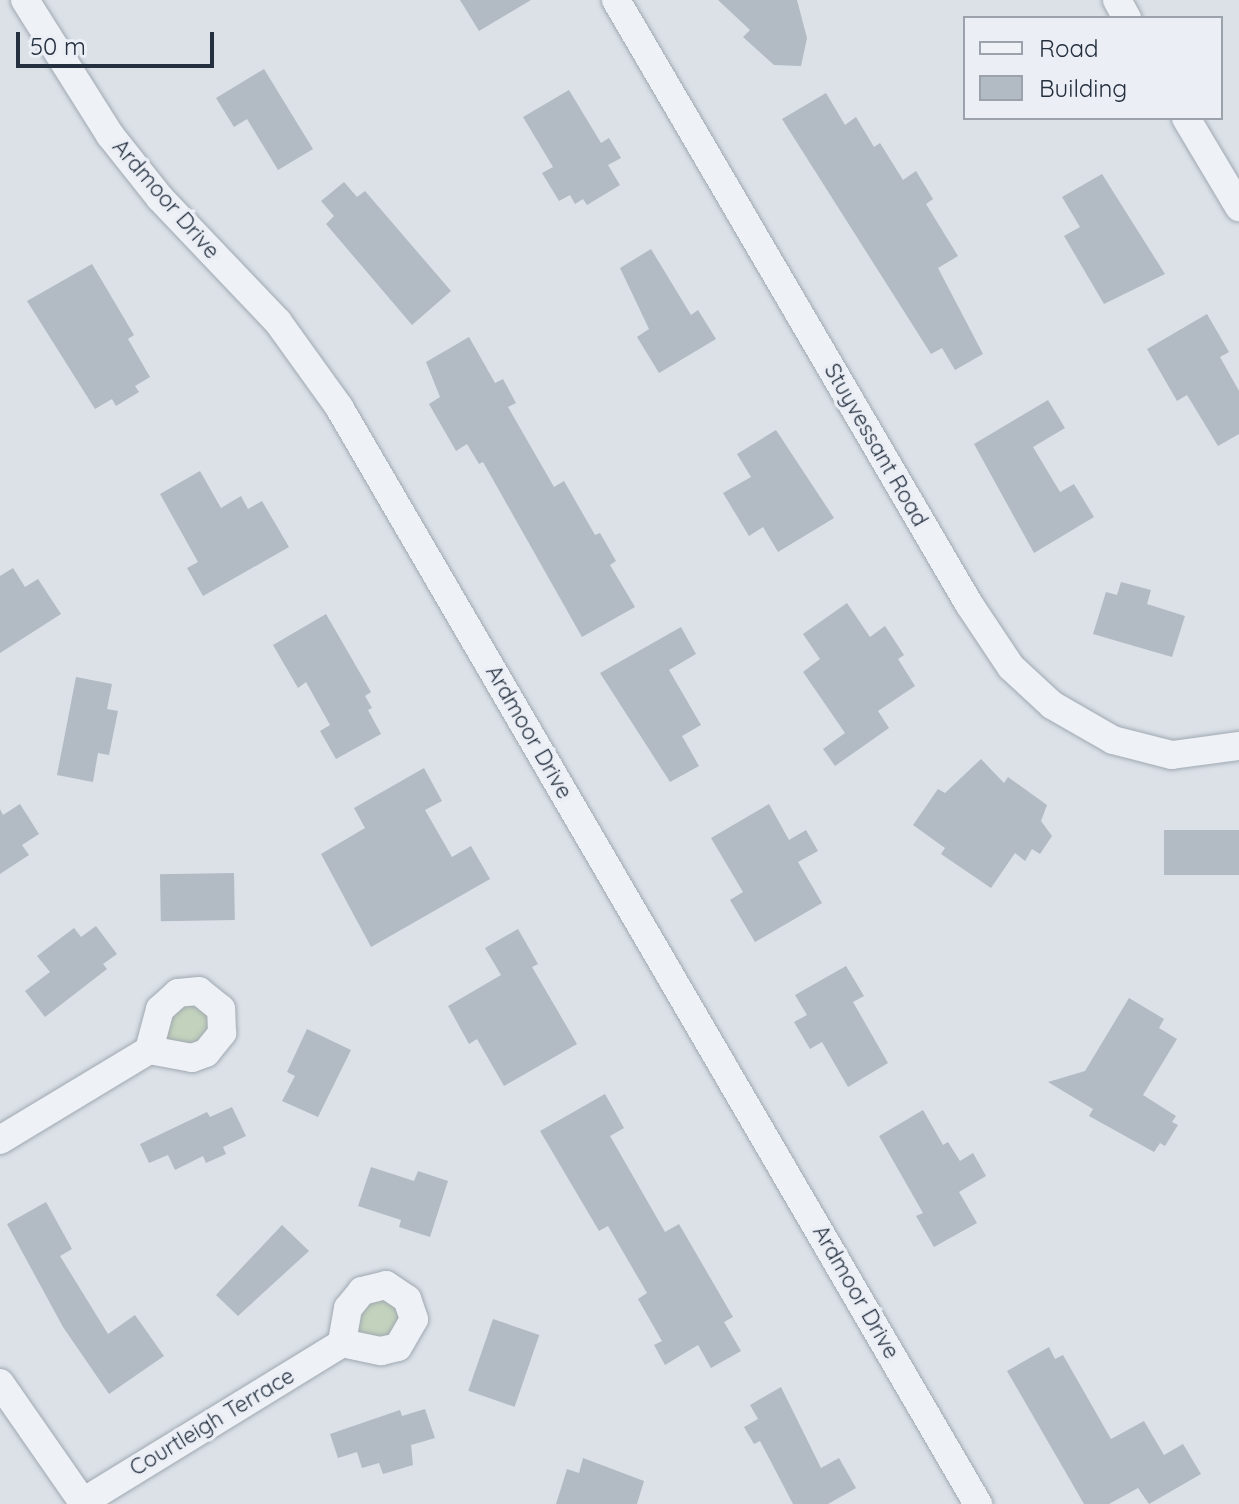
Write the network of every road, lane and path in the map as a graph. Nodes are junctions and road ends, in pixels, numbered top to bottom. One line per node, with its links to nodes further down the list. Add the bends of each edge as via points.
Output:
1 (25, 0): 11 (street, Ardmoor Drive, via 110,135 160,198 278,322 339,407)
2 (616, 0): 5 (street, Stuyvessant Road, via 969,604 1011,667 1052,705 1113,740 1172,755)
3 (1187, 120): 4 (street)
4 (1239, 207)
5 (1239, 746)
6 (149, 1050): 7 (street)
7 (0, 1140)
8 (342, 1343): 10 (street, Courtleigh Terrace)
9 (0, 1383): 10 (street)
10 (84, 1503)
11 (978, 1504)

